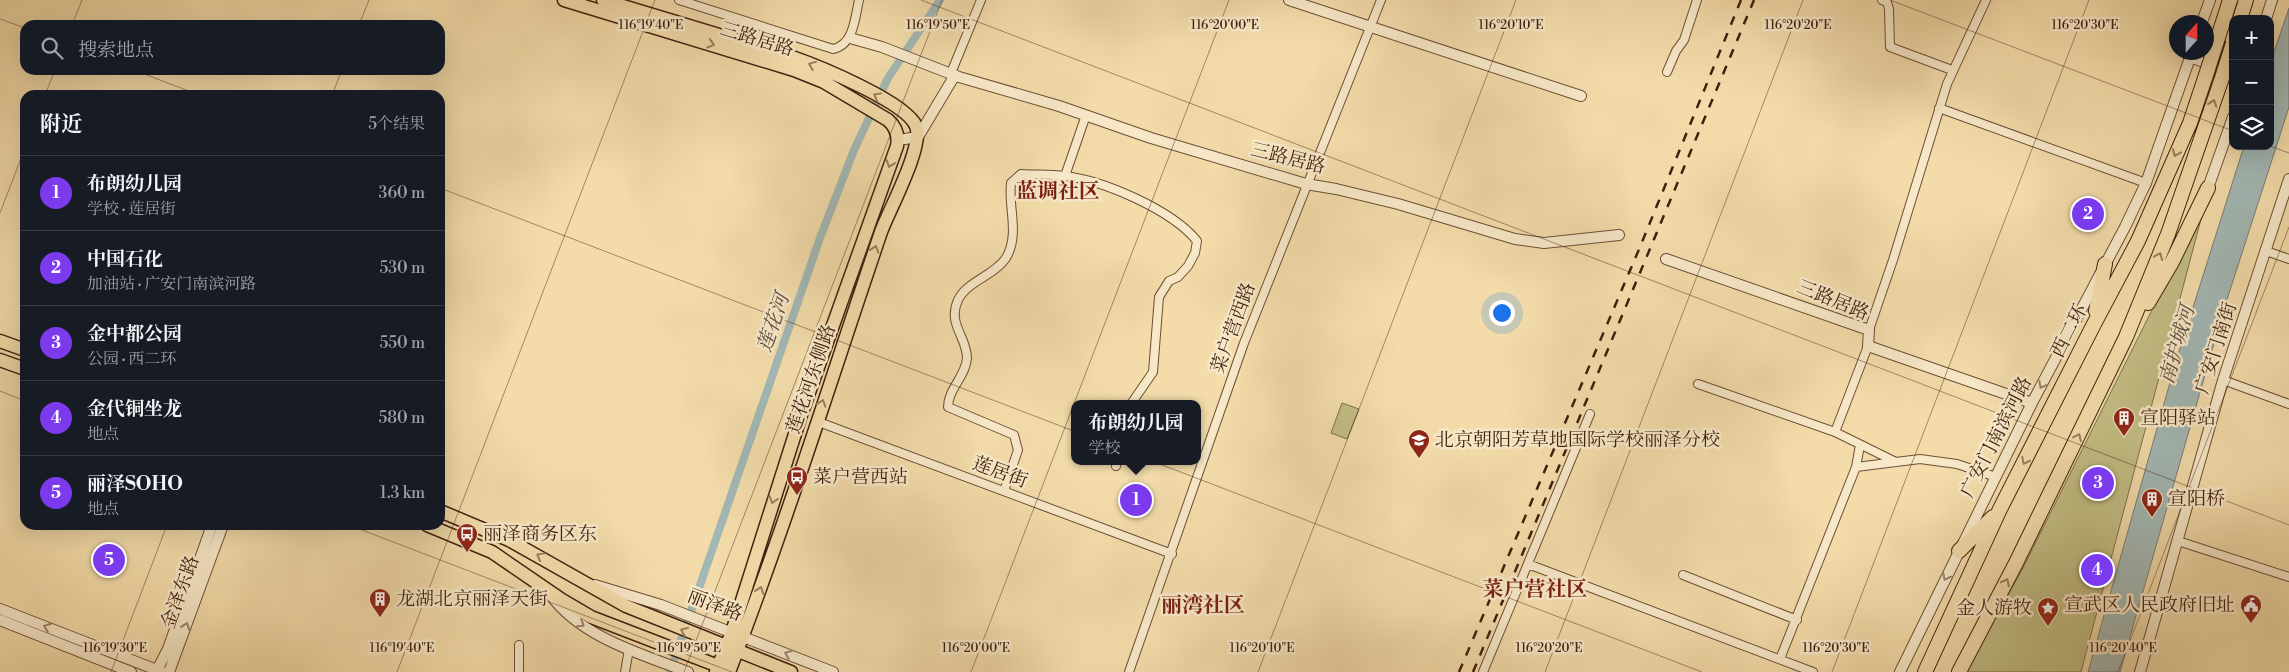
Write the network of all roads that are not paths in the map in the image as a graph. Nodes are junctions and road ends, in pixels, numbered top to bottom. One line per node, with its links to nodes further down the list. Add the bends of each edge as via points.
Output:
1 (564, 0): 34 (main road, 三路居路, one-way to 34, via 776,64 824,82 888,120)
2 (603, 0): 33 (main road, 三路居路, one-way to 2, via 912,120 857,84 792,57)
3 (679, 0): 21 (street, via 830,49)
4 (858, 0): 21 (street)
5 (981, 0): 27 (street)
6 (1289, 0): 20 (street)
7 (1381, 0): 20 (street, 菜户营西路)
8 (1697, 0): 26 (street, via 1684,40)
9 (1882, 0): 16 (street, via 1887,2)
10 (1892, 0): 16 (street)
11 (1986, 0): 25 (street)
12 (2210, 0): 17 (street)
13 (2230, 0): 46 (highway, 西二环, one-way to 46, bridge, via 2190,123 2138,241)
14 (2246, 0): 18 (highway)
15 (2272, 0): 19 (street)
16 (1889, 9): 25 (street, via 1890,47)
17 (2205, 15)
18 (2241, 15)
19 (2267, 15)
20 (1371, 26): 29 (street); 38 (street, 菜户营西路)
21 (850, 38): 27 (street, 三路居路)
22 (2189, 60): 37 (street, 广安门南滨河路)
23 (2199, 60): 28 (street)
24 (2230, 60): 28 (highway, bridge)
25 (1952, 70): 30 (street)
26 (1667, 72)
27 (953, 74): 31 (street, 三路居路); 33 (street)
28 (2227, 77): 48 (highway, one-way to 28)
29 (1581, 96)
30 (1938, 108): 37 (street); 47 (street)
31 (1086, 115): 35 (street); 38 (street, 三路居路, via 1137,134)
32 (2229, 128): 39 (street)
33 (918, 137): 34 (street); 60 (main road, 莲花河东侧路, one-way to 33, via 882,228)
34 (898, 140): 83 (main road, 莲花河东侧路, one-way to 83, via 801,415)
35 (1065, 176): 56 (street, via 1135,199 1173,219 1196,242 1195,253 1188,266 1169,281 1159,297 1153,372); 66 (street, via 1021,174 1011,183 1013,235 1006,258 962,292 957,302 957,332 966,344 967,360 948,397 948,407 1014,435 1018,450)
36 (2289, 179): 42 (street, 广安门南街)
37 (2146, 183): 45 (street, 广安门南滨河路)
38 (1306, 184): 41 (street, 三路居路, via 1398,204 1527,242); 74 (street, 菜户营西路, via 1244,343)
39 (2208, 188): 48 (highway, via 2172,262)
40 (2289, 196): 42 (street, 广安门南街)
41 (1618, 235)
42 (2268, 252): 44 (street); 54 (street, 广安门南街)
43 (1666, 259): 47 (street, 三路居路)
44 (2289, 259)
45 (2105, 264): 46 (highway); 57 (street, 广安门南滨河路, one-way to 57)
46 (2094, 324): 67 (highway, 西二环, one-way to 67)
47 (1869, 330): 50 (street, 三路居路)
48 (2126, 337): 102 (highway, one-way to 48)
49 (0, 341): 51 (main road)
50 (1868, 346): 57 (street, 三路居路); 61 (street)
51 (20, 348)
52 (0, 360): 53 (main road)
53 (20, 368)
54 (2226, 381): 58 (street); 72 (street, 广安门南街)
55 (1698, 384): 61 (street)
56 (1134, 400)
57 (2032, 403): 65 (street, 广安门南滨河路)
58 (2289, 404)
59 (1590, 414): 75 (street)
60 (816, 421): 66 (street, 莲居街); 83 (main road, 莲花河东侧路, one-way to 60)
61 (1835, 432): 62 (street)
62 (1860, 444): 63 (street); 64 (street)
63 (1896, 462): 64 (street); 65 (street, via 1920,459 1957,464)
64 (1856, 466): 82 (street)
65 (1996, 477): 73 (street, 广安门南滨河路)
66 (1004, 491): 74 (street, 莲居街)
67 (2000, 509): 73 (highway); 101 (highway, 西二环)
68 (445, 513): 78 (main road, 丽泽路, one-way to 68, via 509,540)
69 (210, 530): 89 (street, 金泽东路)
70 (222, 530): 91 (street, 金泽东路, one-way to 70)
71 (439, 530): 79 (main road, via 492,552)
72 (2180, 542): 77 (street); 103 (street, 广安门南街); 104 (street, 广安门南街)
73 (1959, 551): 100 (street, 广安门南滨河路, one-way to 100)
74 (1172, 554): 97 (street, 菜户营西路)
75 (1528, 564): 87 (street); 98 (street)
76 (1683, 575): 82 (street)
77 (2289, 577)
78 (582, 581): 83 (street, 丽泽路, via 662,604); 86 (main road, 丽泽路, one-way to 78, via 626,606)
79 (547, 590): 85 (street, one-way to 85, via 559,607 574,619); 88 (main road, via 591,617)
80 (0, 609): 89 (street, one-way to 80)
81 (0, 620): 90 (street)
82 (1797, 620): 87 (street)
83 (737, 634): 86 (main road, 莲花河东侧路); 96 (street, 丽泽路, one-way to 83)
84 (519, 645): 92 (street)
85 (630, 649): 93 (street); 94 (street)
86 (731, 649): 88 (main road, 莲花河东侧路); 95 (main road, 丽泽路)
87 (1780, 659): 99 (street)
88 (722, 669)
89 (159, 671)
90 (131, 672)
91 (170, 672)
92 (519, 672)
93 (625, 672)
94 (688, 672)
95 (791, 672)
96 (833, 672)
97 (1129, 672)
98 (1483, 672)
99 (1814, 672)
100 (1900, 672)
101 (1925, 672)
102 (1960, 672)
103 (2140, 672)
104 (2147, 672)

